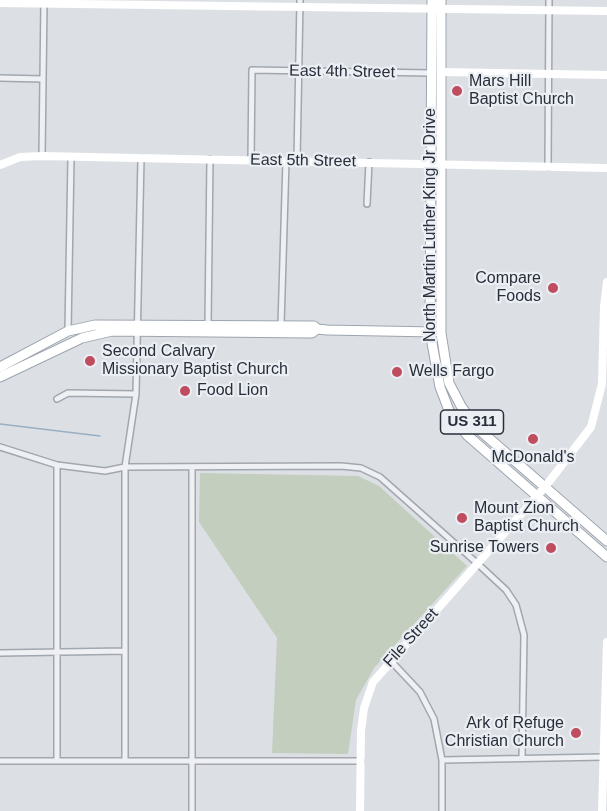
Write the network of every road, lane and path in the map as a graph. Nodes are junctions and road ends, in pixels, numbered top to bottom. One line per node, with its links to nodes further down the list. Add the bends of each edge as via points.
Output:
1 (549, 0): 9 (street)
2 (44, 2): 3 (street); 4 (street); 16 (street)
3 (123, 2): 5 (street)
4 (0, 3)
5 (211, 3): 6 (street)
6 (300, 3): 7 (street); 11 (street)
7 (389, 4): 8 (street)
8 (436, 4): 9 (street); 12 (main road, North Martin Luther King Jr Drive)
9 (549, 10): 10 (street); 13 (street)
10 (607, 11)
11 (299, 72): 12 (street, East 4th Street); 21 (street, East 4th Street, via 252,70); 23 (street)
12 (436, 73): 13 (street, East 4th Street); 26 (main road, North Martin Luther King Jr Drive)
13 (549, 74): 14 (street, East 4th Street); 27 (street)
14 (607, 75)
15 (0, 78): 16 (street)
16 (43, 79): 17 (street)
17 (42, 156): 18 (street, East 5th Street); 25 (street, East 5th Street)
18 (70, 157): 19 (street, East 5th Street); 35 (street)
19 (141, 158): 20 (street, East 5th Street); 33 (street)
20 (210, 159): 21 (street, East 5th Street); 31 (street)
21 (251, 160): 22 (street, East 5th Street)
22 (286, 160): 23 (street, East 5th Street); 32 (street)
23 (297, 161): 24 (street, East 5th Street)
24 (369, 162): 26 (street, East 5th Street); 29 (street)
25 (0, 165)
26 (435, 165): 27 (street, East 5th Street); 36 (main road, North Martin Luther King Jr Drive); 37 (main road, North Martin Luther King Jr Drive)
27 (548, 167): 28 (street, East 5th Street)
28 (607, 168)
29 (367, 204)
30 (607, 282): 38 (street, File Street)
31 (208, 324): 32 (main road); 33 (main road)
32 (281, 325): 34 (main road)
33 (136, 326): 34 (main road, via 312,333); 35 (main road, via 95,325); 39 (main road, via 82,338); 42 (street)
34 (317, 329): 36 (main road)
35 (68, 331): 39 (main road, via 63,340 33,356); 40 (main road)
36 (430, 332): 37 (main road); 49 (main road, North Martin Luther King Jr Drive / US 311, via 437,378 450,413 467,435)
37 (441, 333): 48 (main road, North Martin Luther King Jr Drive / US 311, via 450,383 461,406 476,427)
38 (605, 336): 48 (street, File Street, via 602,384 591,427)
39 (33, 362): 41 (main road)
40 (0, 367)
41 (0, 377)
42 (136, 394): 43 (street, via 68,393); 46 (street)
43 (57, 399)
44 (0, 447): 45 (street)
45 (57, 465): 46 (street, via 105,471); 55 (street)
46 (125, 467): 47 (street); 54 (street)
47 (192, 468): 52 (street, via 361,468 388,483); 64 (street)
48 (544, 487): 49 (street, File Street); 50 (main road, North Martin Luther King Jr Drive / US 311)
49 (536, 496): 51 (main road, North Martin Luther King Jr Drive / US 311); 52 (street, File Street)
50 (607, 541)
51 (607, 557)
52 (478, 564): 57 (street, File Street); 59 (street, via 512,598 523,624)
53 (607, 642): 58 (street)
54 (125, 651): 55 (street); 63 (street)
55 (57, 653): 56 (street); 62 (street)
56 (0, 654)
57 (390, 660): 60 (street, via 431,709); 65 (street, File Street, via 373,682 364,708)
58 (604, 757): 59 (street); 69 (street)
59 (522, 758): 60 (street)
60 (441, 760): 68 (street)
61 (0, 761): 62 (street)
62 (57, 761): 63 (street)
63 (125, 761): 64 (street)
64 (192, 761): 65 (street); 66 (street)
65 (361, 761): 67 (street, File Street)
66 (192, 811)
67 (360, 811)
68 (442, 811)
69 (602, 811)

